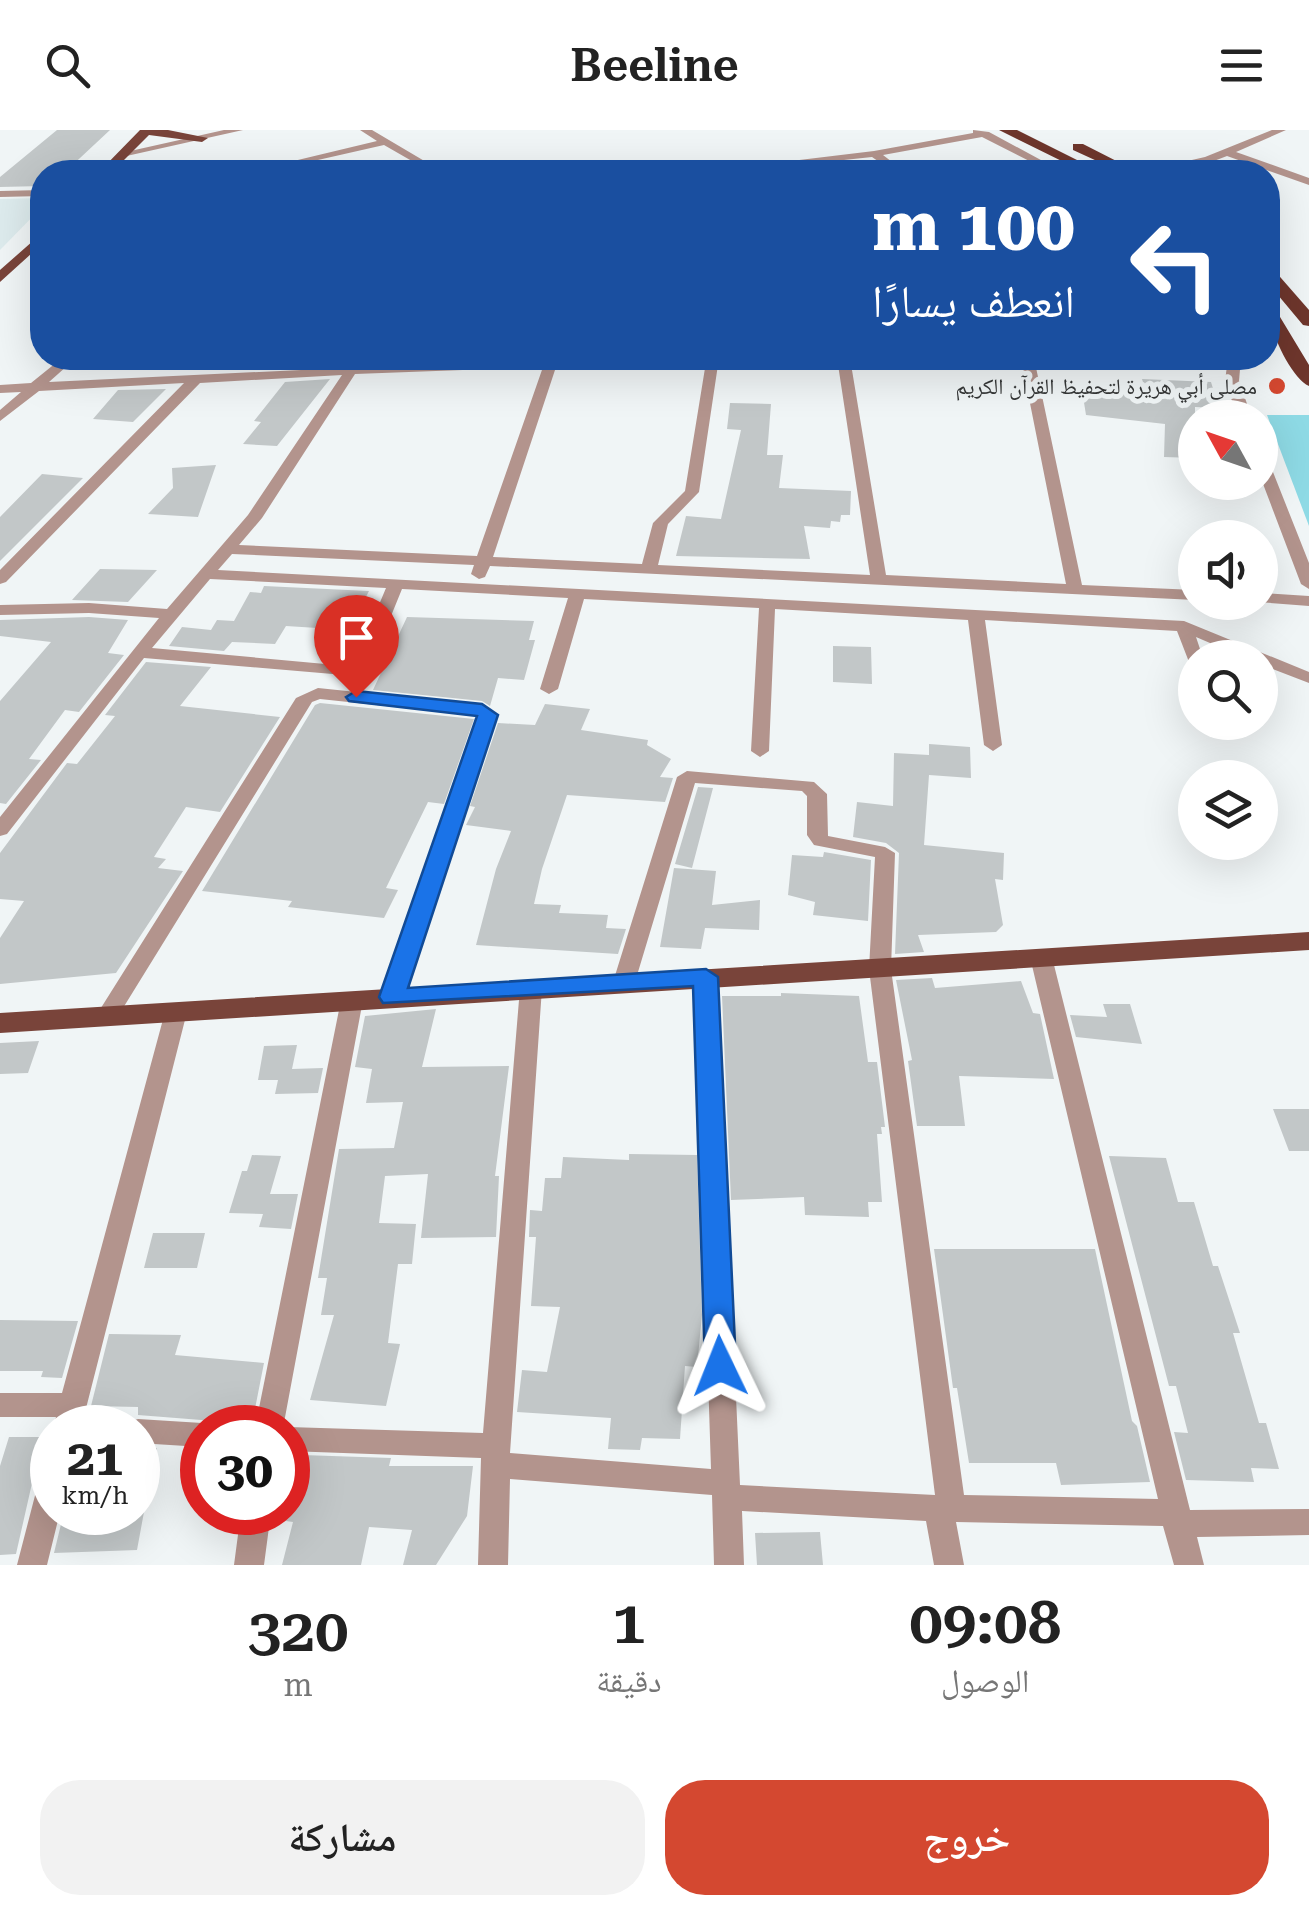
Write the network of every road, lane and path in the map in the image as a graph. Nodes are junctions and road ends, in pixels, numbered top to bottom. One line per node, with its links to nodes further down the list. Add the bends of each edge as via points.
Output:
1 (147, 130): 8 (main road); 11 (main road)
2 (238, 130): 8 (street)
3 (365, 130): 9 (street)
4 (1006, 130): 19 (highway)
5 (1044, 130): 20 (highway)
6 (1282, 130): 10 (street)
7 (980, 132): 12 (street); 18 (street)
8 (202, 138): 11 (street)
9 (386, 142): 14 (street); 15 (street)
10 (1228, 153): 21 (street); 22 (street)
11 (122, 154): 13 (main road)
12 (874, 154): 16 (street); 17 (street)
13 (116, 160)
14 (305, 160)
15 (417, 160)
16 (837, 160)
17 (883, 160)
18 (1035, 160)
19 (1069, 160)
20 (1106, 160)
21 (1197, 160)
22 (1248, 160)
23 (1280, 172): 24 (street)
24 (1309, 182)
25 (30, 193): 26 (street)
26 (0, 194)
27 (30, 249): 28 (main road)
28 (0, 278)
29 (1280, 287): 30 (highway)
30 (1309, 321)
31 (1280, 330): 33 (highway)
32 (1280, 340): 33 (street)
33 (1287, 340): 43 (highway)
34 (55, 370): 44 (street)
35 (374, 370): 41 (street)
36 (548, 370): 50 (street)
37 (710, 370): 51 (street, via 692,492 662,522)
38 (846, 370): 54 (street)
39 (1031, 370): 57 (street)
40 (1233, 370): 46 (street)
41 (352, 371): 42 (street); 49 (street)
42 (196, 379): 44 (street); 53 (street)
43 (1309, 380)
44 (32, 388): 45 (street); 47 (street)
45 (0, 389)
46 (1238, 400)
47 (0, 417)
48 (1277, 500): 55 (street)
49 (229, 549): 50 (street); 52 (street)
50 (483, 562): 51 (street); 58 (street)
51 (648, 570): 54 (street)
52 (208, 574): 56 (street); 65 (street)
53 (0, 579)
54 (879, 581): 57 (street)
55 (1309, 584)
56 (395, 586): 58 (street); 69 (street, via 362,666 350,672)
57 (1076, 588): 60 (street)
58 (474, 590): 59 (street)
59 (577, 594): 63 (street); 71 (street)
60 (1178, 594)
61 (1278, 599): 62 (street)
62 (1309, 601)
63 (767, 605): 66 (street); 73 (street)
64 (0, 610): 65 (street)
65 (171, 614): 69 (street)
66 (976, 614): 67 (street); 72 (street)
67 (1184, 626): 68 (street); 70 (street)
68 (1189, 640)
69 (139, 652): 74 (street)
70 (1309, 678)
71 (549, 689)
72 (993, 745)
73 (760, 750)
74 (0, 830)
75 (1309, 941): 76 (main road)
76 (1042, 956): 77 (main road); 94 (street)
77 (880, 969): 78 (main road); 79 (street, via 884,852 821,841 818,794 807,786 690,776); 93 (street)
78 (706, 977): 79 (main road); 92 (street)
79 (624, 982): 80 (main road)
80 (531, 988): 81 (main road); 91 (street)
81 (392, 997): 82 (main road); 84 (street, via 488,715 318,693 303,701)
82 (352, 1000): 83 (main road); 88 (street)
83 (176, 1012): 84 (main road); 87 (street)
84 (108, 1016): 85 (main road)
85 (0, 1023)
86 (0, 1405): 89 (street)
87 (74, 1405)
88 (273, 1405)
89 (30, 1412)
90 (310, 1441): 91 (street)
91 (496, 1456): 92 (street); 100 (street)
92 (725, 1490): 93 (street); 101 (street)
93 (945, 1508): 94 (street); 102 (street)
94 (1176, 1518): 95 (street); 103 (street)
95 (1309, 1522)
96 (39, 1535): 98 (street)
97 (253, 1535): 99 (street)
98 (32, 1565)
99 (249, 1565)
100 (494, 1565)
101 (730, 1565)
102 (949, 1565)
103 (1189, 1565)

